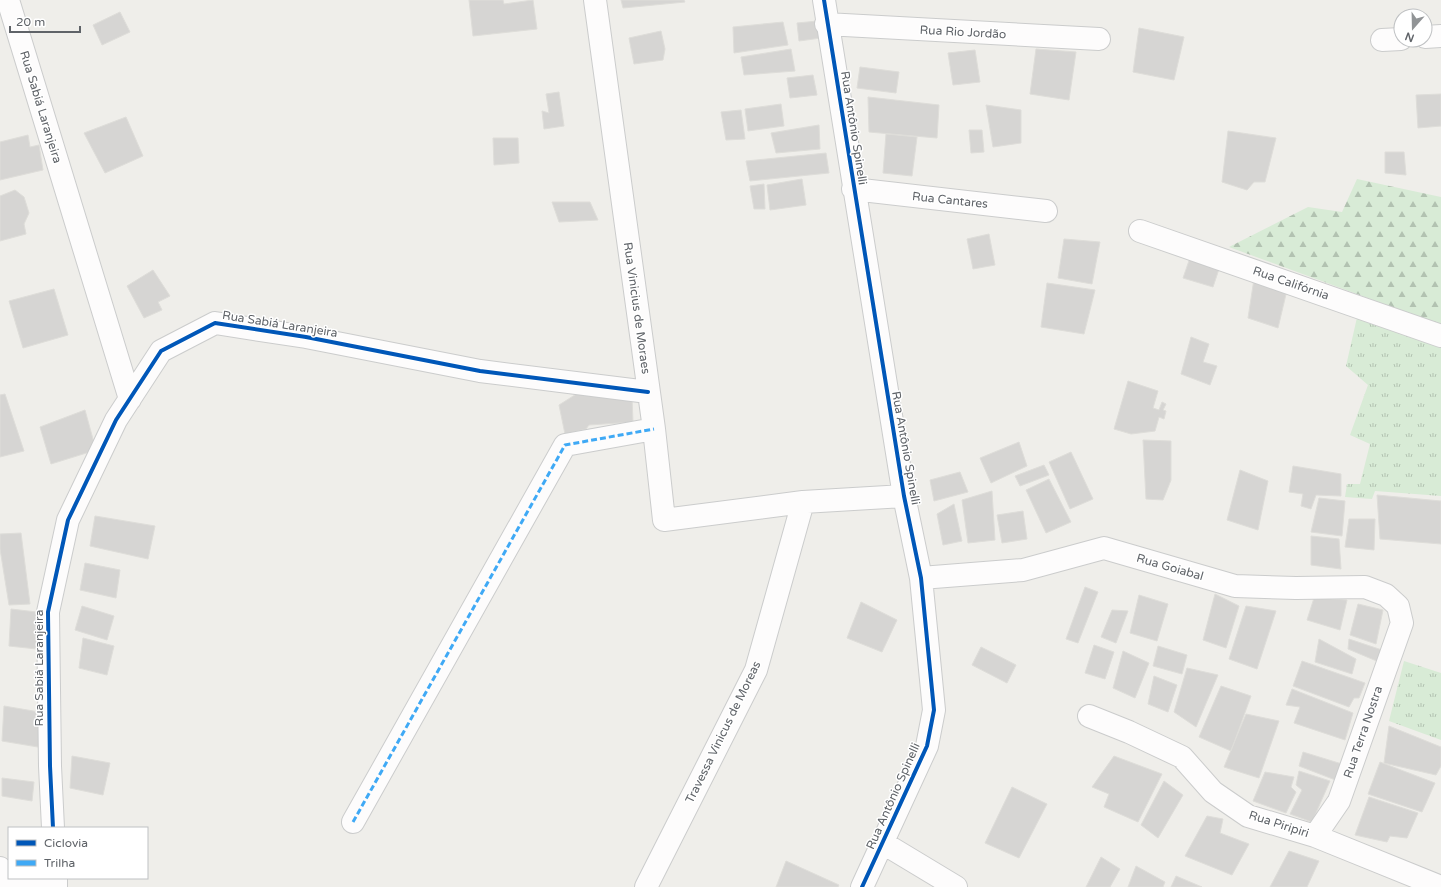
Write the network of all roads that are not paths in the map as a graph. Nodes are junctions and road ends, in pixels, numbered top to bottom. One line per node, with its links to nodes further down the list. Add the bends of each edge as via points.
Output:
1 (8, 0): 11 (street, Rua Sabiá Laranjeira)
2 (595, 0): 10 (street, Rua Vinicius de Moraes)
3 (824, 0): 4 (street, Rua Antônio Spinelli)
4 (826, 24): 5 (street, Rua Rio Jordão); 6 (street, Rua Antônio Spinelli)
5 (1099, 39)
6 (853, 189): 7 (street, Rua Cantares); 13 (street, Rua Antônio Spinelli)
7 (1046, 211)
8 (1140, 231): 9 (street, Rua Califórnia)
9 (1441, 336)
10 (648, 392): 11 (street, Rua Sabiá Laranjeira, via 480,371 306,337 215,324 161,352); 12 (street, Rua Vinicius de Moraes)
11 (130, 399): 19 (street, Rua Sabiá Laranjeira, via 116,420 68,520 49,604)
12 (654, 429): 14 (street, Rua Vinicius de Moraes, via 664,520); 18 (street, via 565,445)
13 (904, 496): 14 (street, Rua Vinicius de Moraes); 15 (street, Rua Antônio Spinelli)
14 (803, 502): 25 (street, Travessa Vinicus de Moreas, via 756,670)
15 (920, 578): 16 (street, Rua Goiabal, via 1023,570 1104,548 1235,586 1365,587 1386,595 1398,606); 21 (street, Rua Antônio Spinelli, via 934,710 927,746)
16 (1402, 623): 20 (street, Rua Terra Nostra, via 1339,801)
17 (1089, 716): 20 (street, Rua Piripiri, via 1182,757 1212,792 1248,816)
18 (353, 822)
19 (53, 827)
20 (1315, 836): 28 (street, Rua Piripiri)
21 (883, 843): 26 (street, Rua Antônio Spinelli); 27 (street)
22 (0, 868): 23 (street)
23 (9, 882): 24 (street)
24 (45, 887)
25 (646, 887)
26 (862, 887)
27 (956, 887)
28 (1441, 887)

